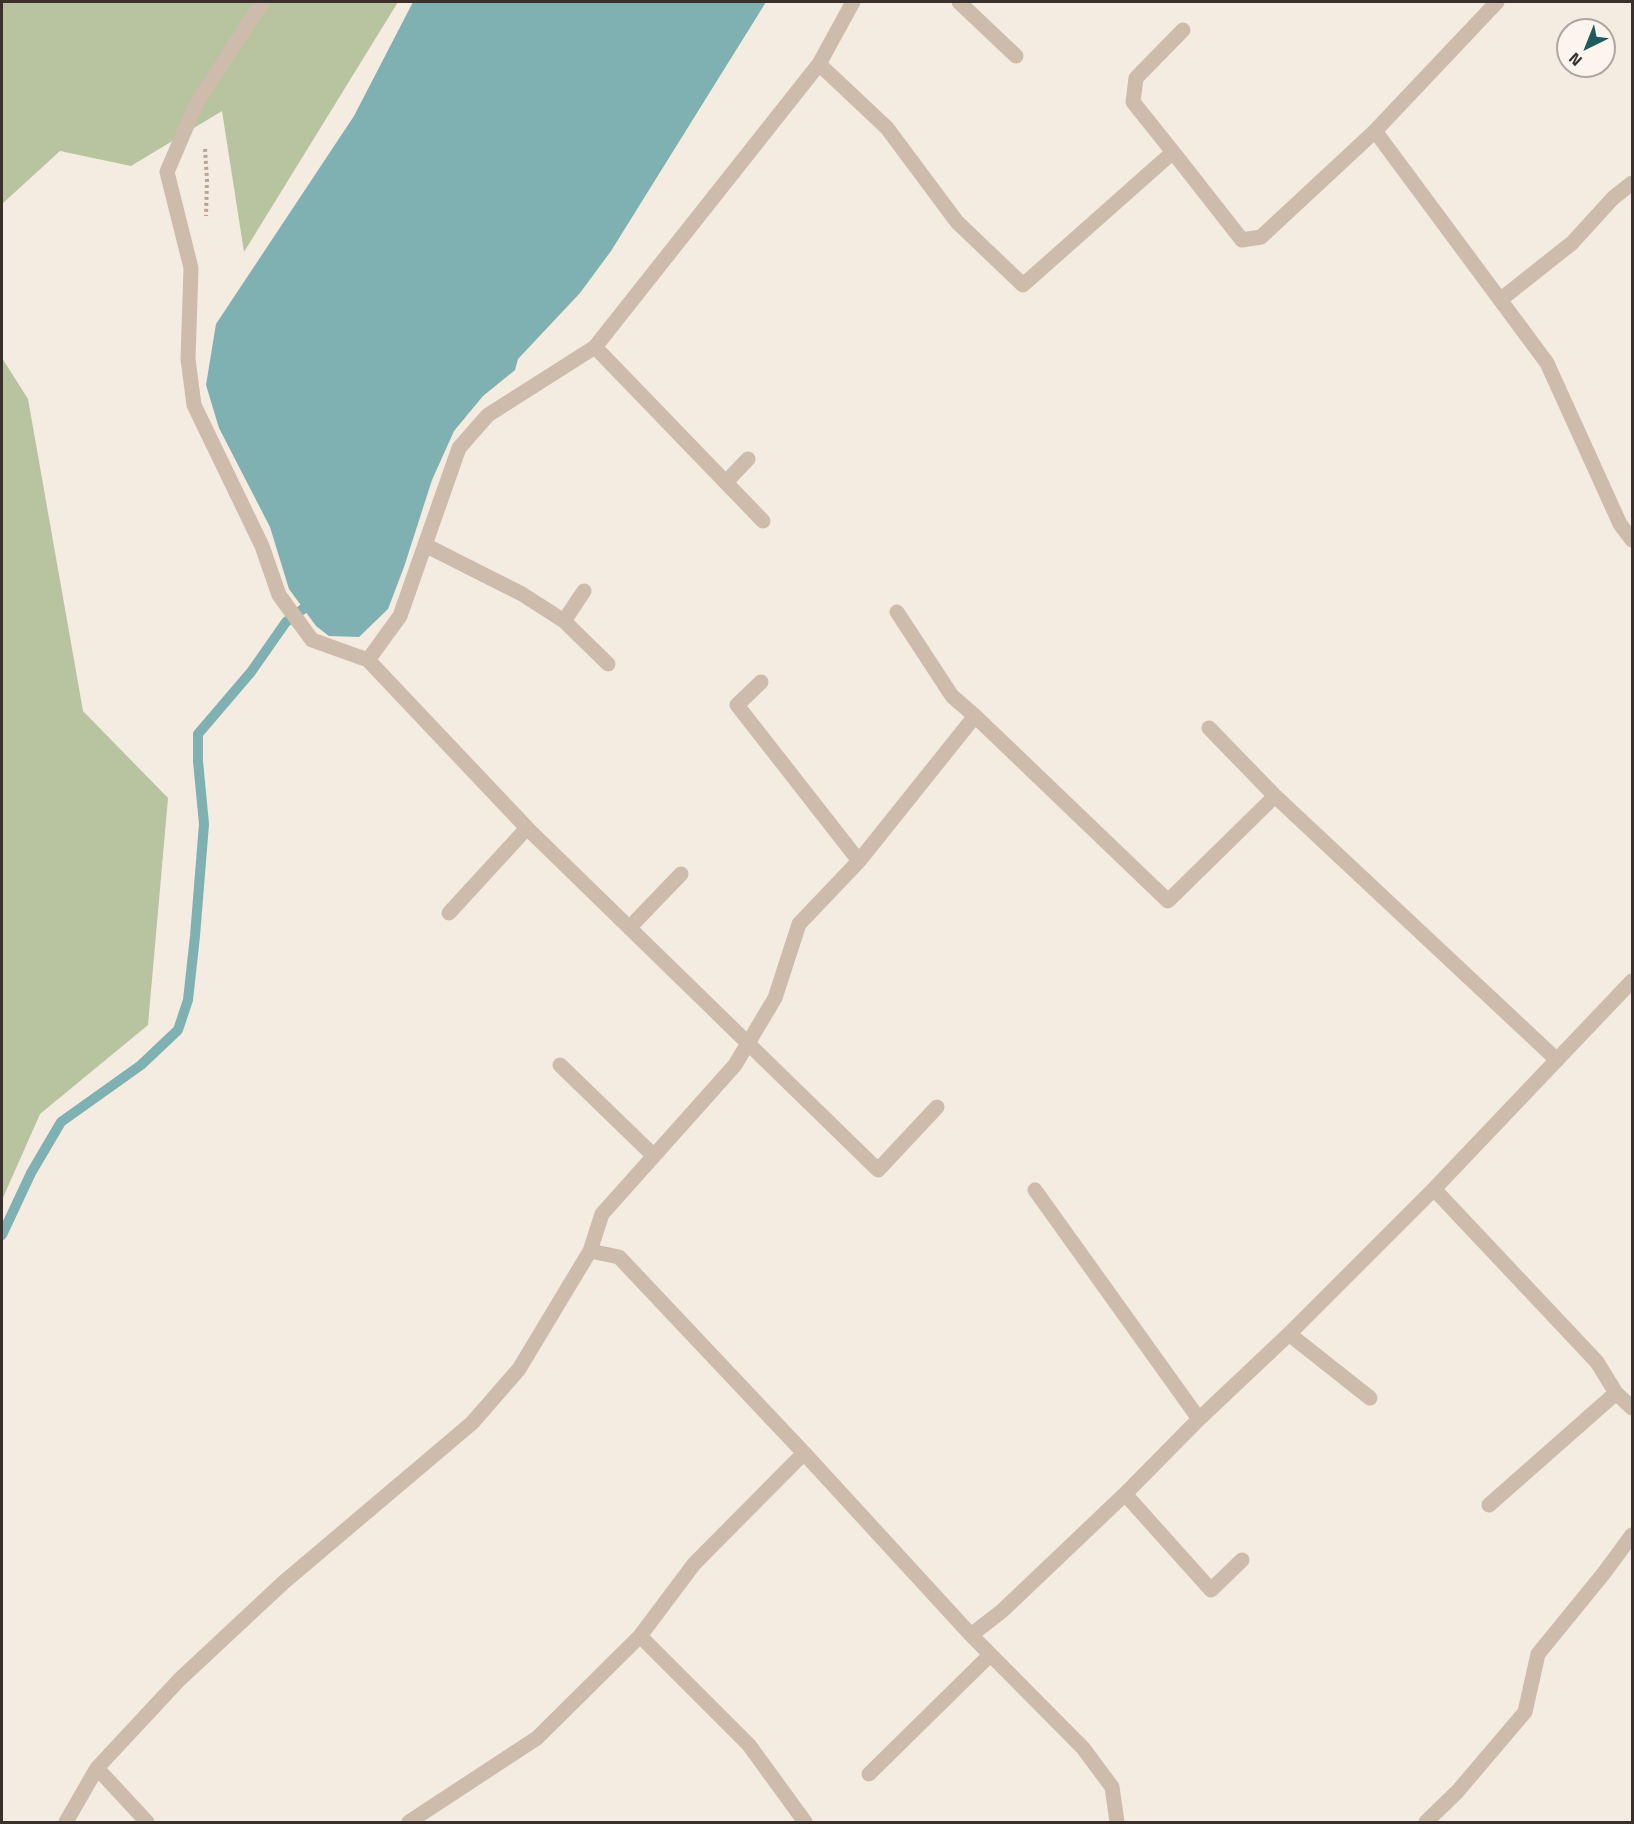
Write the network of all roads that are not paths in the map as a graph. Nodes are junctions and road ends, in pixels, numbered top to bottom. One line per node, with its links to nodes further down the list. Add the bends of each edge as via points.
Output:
1 (263, 2): 21 (street, via 196,104 167,172 191,268 188,359 194,405 262,546 279,595 312,640)
2 (853, 2): 7 (street)
3 (959, 2): 6 (street)
4 (1497, 2): 8 (street)
5 (1183, 30): 9 (street, via 1136,78 1133,102)
6 (1016, 56)
7 (819, 64): 9 (street, via 887,129 957,222 1023,285); 12 (street)
8 (1375, 131): 9 (street, via 1261,237 1242,240); 11 (street)
9 (1173, 152)
10 (1632, 183): 11 (street, via 1572,243)
11 (1500, 300): 16 (street, via 1547,363 1620,524)
12 (595, 347): 14 (street); 17 (street, via 488,415 459,448)
13 (748, 459): 14 (street)
14 (726, 482): 15 (street)
15 (763, 521)
16 (1632, 540)
17 (425, 544): 20 (street, via 522,594); 21 (street, via 400,616)
18 (584, 591): 20 (street)
19 (897, 612): 24 (street, via 952,696)
20 (564, 621): 22 (street)
21 (368, 660): 27 (street)
22 (608, 664)
23 (761, 682): 28 (street, via 737,705)
24 (975, 716): 26 (street, via 1168,901); 28 (street)
25 (1209, 728): 26 (street)
26 (1275, 796): 34 (street)
27 (527, 828): 30 (street); 31 (street)
28 (859, 861): 33 (street, via 799,924 775,998)
29 (681, 874): 31 (street)
30 (449, 913)
31 (630, 927): 33 (street)
32 (1632, 981): 34 (street)
33 (747, 1043): 36 (street, via 878,1170); 37 (street, via 735,1065)
34 (1557, 1060): 38 (street)
35 (560, 1065): 37 (street)
36 (937, 1107)
37 (654, 1156): 40 (street, via 602,1214)
38 (1434, 1189): 41 (street); 42 (street, via 1597,1362)
39 (1035, 1190): 45 (street)
40 (590, 1251): 46 (street, via 619,1257); 54 (street, via 519,1369 472,1423 284,1582 179,1680)
41 (1289, 1334): 43 (street); 45 (street)
42 (1616, 1393): 44 (street); 48 (street)
43 (1370, 1398)
44 (1632, 1408)
45 (1199, 1419): 47 (street)
46 (804, 1453): 51 (street); 52 (street, via 694,1564)
47 (1125, 1494): 50 (street, via 1211,1590); 51 (street, via 1002,1611)
48 (1489, 1505)
49 (1632, 1534): 61 (street, via 1538,1654 1525,1712)
50 (1242, 1560)
51 (971, 1635): 53 (street)
52 (640, 1636): 58 (street, via 537,1738); 59 (street, via 749,1745)
53 (990, 1655): 55 (street); 60 (street, via 1083,1748 1112,1787)
54 (97, 1768): 56 (street); 57 (street)
55 (869, 1774)
56 (66, 1822)
57 (147, 1822)
58 (409, 1822)
59 (805, 1822)
60 (1117, 1822)
61 (1426, 1822)

